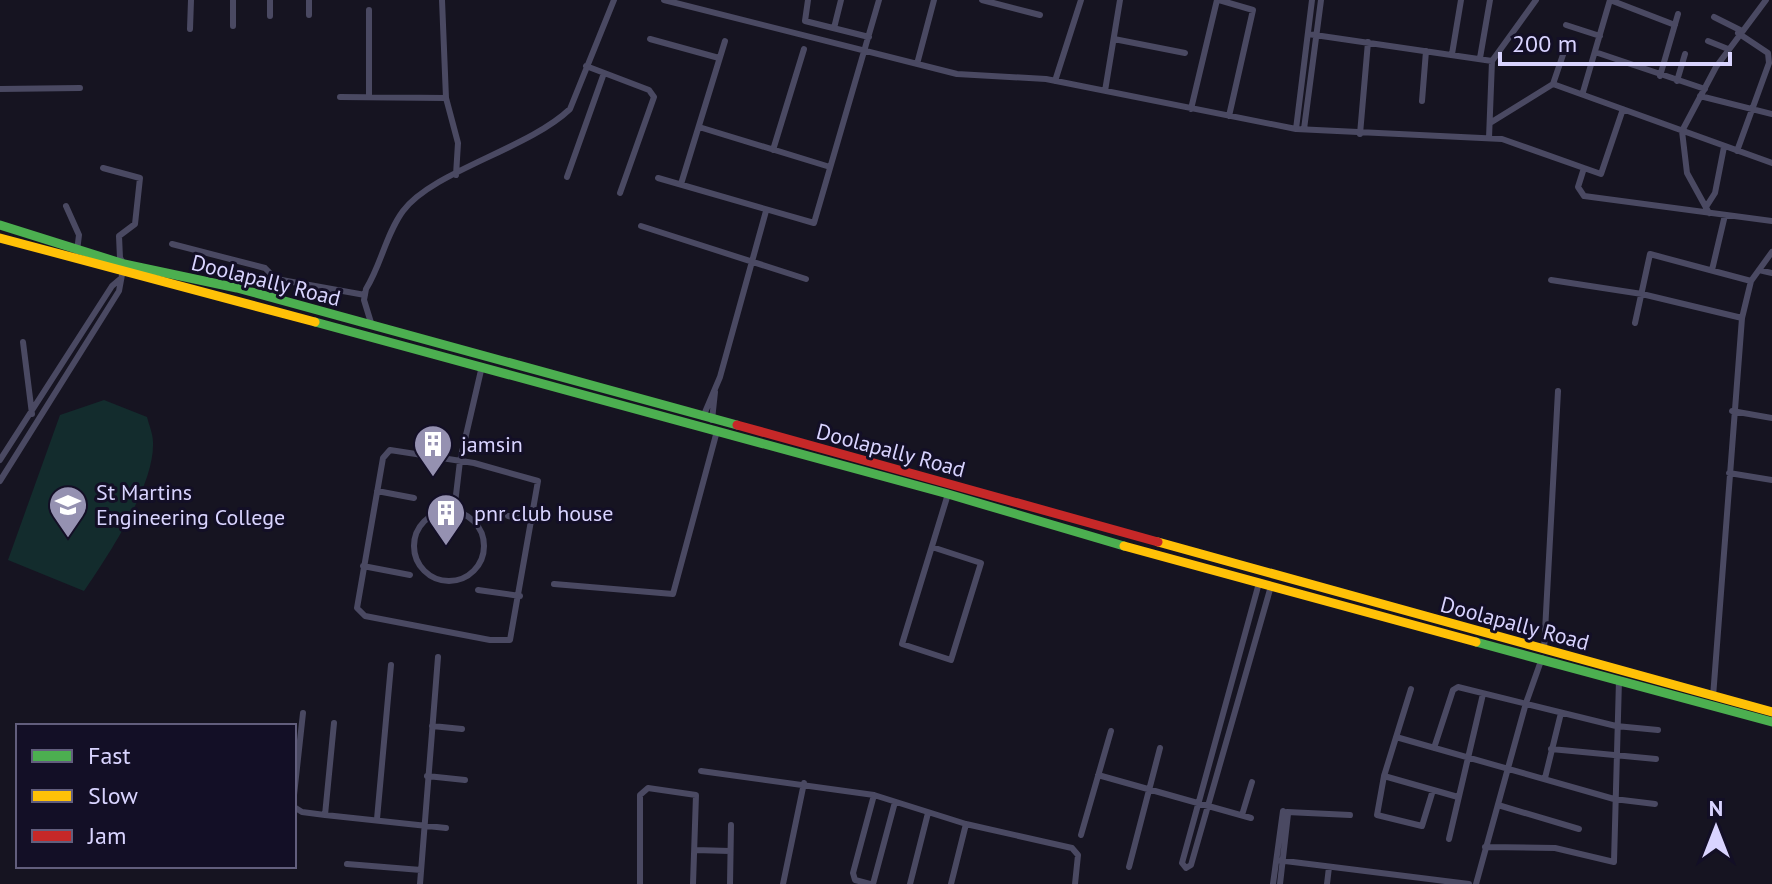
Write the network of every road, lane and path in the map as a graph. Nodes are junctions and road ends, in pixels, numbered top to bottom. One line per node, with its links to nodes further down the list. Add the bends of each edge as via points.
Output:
1 (191, 0): 35 (street)
2 (233, 0): 33 (street)
3 (270, 0): 29 (street)
4 (309, 0): 27 (street)
5 (442, 0): 73 (street)
6 (614, 0): 59 (street)
7 (664, 0): 49 (street)
8 (808, 0): 34 (street, via 805,21)
9 (841, 0): 34 (street)
10 (879, 0): 40 (street)
11 (934, 0): 58 (street)
12 (982, 0): 28 (street)
13 (1081, 0): 62 (street)
14 (1120, 0): 42 (street)
15 (1218, 0): 25 (street); 75 (street)
16 (1255, 0): 25 (street)
17 (1312, 0): 37 (street)
18 (1321, 0): 38 (street)
19 (1453, 0): 20 (street)
20 (1460, 0): 53 (street)
21 (1490, 0): 56 (street)
22 (1536, 0): 57 (street)
23 (1766, 0): 36 (street)
24 (369, 10): 70 (street)
25 (1253, 10): 79 (street)
26 (1678, 14): 32 (street)
27 (309, 15)
28 (1040, 15)
29 (270, 16)
30 (1714, 17): 36 (street)
31 (1566, 25): 39 (street)
32 (1675, 25): 39 (street, via 1610,0); 61 (street)
33 (233, 26)
34 (834, 28): 40 (street)
35 (190, 29)
36 (1739, 32): 48 (street); 77 (street, via 1768,53)
37 (1308, 34): 38 (street); 82 (street)
38 (1317, 35): 45 (street); 83 (street)
39 (1600, 36): 51 (street)
40 (869, 37): 49 (street)
41 (650, 39): 55 (street)
42 (1114, 39): 52 (street); 68 (street)
43 (725, 41): 55 (street)
44 (1708, 41): 48 (street)
45 (1368, 42): 50 (street); 85 (street)
46 (1567, 43): 64 (street)
47 (804, 49): 88 (street)
48 (1728, 49): 67 (street)
49 (865, 50): 58 (street); 91 (street)
50 (1426, 51): 53 (street); 74 (street)
51 (1595, 52): 61 (street); 69 (street)
52 (1185, 53)
53 (1452, 54): 56 (street)
54 (1685, 54): 63 (street)
55 (719, 58): 81 (street)
56 (1480, 58): 57 (street)
57 (1492, 61): 80 (street)
58 (917, 64): 62 (street, via 957,74)
59 (586, 66): 60 (street); 94 (street, via 570,109 556,122)
60 (604, 73): 95 (street); 98 (street, via 649,90 654,97)
61 (1660, 76): 63 (street)
62 (1055, 81): 68 (street)
63 (1677, 81): 67 (street)
64 (1553, 84): 69 (street); 80 (street)
65 (80, 88): 66 (street)
66 (0, 89)
67 (1705, 89): 71 (street)
68 (1105, 91): 75 (street)
69 (1583, 92): 76 (street)
70 (369, 96): 72 (street); 73 (street)
71 (1700, 96): 77 (street); 84 (street)
72 (340, 97)
73 (446, 98): 94 (street, via 458,143)
74 (1422, 101)
75 (1191, 109): 79 (street)
76 (1623, 109): 84 (street); 93 (street, via 1601,174)
77 (1753, 109): 78 (street); 89 (street)
78 (1772, 114)
79 (1229, 116): 82 (street)
80 (1490, 123): 86 (street)
81 (699, 127): 88 (street); 97 (street)
82 (1296, 129): 83 (street)
83 (1304, 129): 85 (street)
84 (1682, 131): 87 (street); 100 (street, via 1687,173)
85 (1360, 134): 86 (street)
86 (1489, 138): 93 (street)
87 (1724, 147): 89 (street); 100 (street)
88 (773, 150): 91 (street)
89 (1737, 151): 90 (street)
90 (1772, 163)
91 (830, 167): 101 (street, via 814,223)
92 (103, 168): 113 (street, via 140,178 135,224 119,233)
93 (1584, 168): 100 (street, via 1580,194)
94 (456, 175): 120 (street, via 404,210)
95 (567, 177)
96 (658, 178): 97 (street)
97 (681, 184): 101 (street)
98 (620, 193)
99 (66, 206): 108 (street, via 79,235)
100 (1708, 210): 102 (street)
101 (766, 211): 110 (street)
102 (1725, 215): 103 (street); 111 (street)
103 (1772, 221)
104 (5, 226): 106 (main road); 108 (main road, Doolapally Road)
105 (641, 226): 110 (street)
106 (3, 238): 113 (main road)
107 (172, 244): 115 (street, via 265,268)
108 (77, 251): 113 (main road, Doolapally Road)
109 (1772, 252): 112 (street)
110 (751, 259): 116 (street); 132 (street)
111 (1712, 270): 118 (street); 119 (street, via 1650,254)
112 (1759, 270): 114 (street); 118 (street)
113 (122, 272): 121 (main road, Doolapally Road); 122 (main road); 131 (street); 134 (street, via 119,291)
114 (1772, 273)
115 (276, 279): 120 (street); 121 (street)
116 (806, 279)
117 (1551, 280): 119 (street)
118 (1751, 281): 123 (street)
119 (1642, 294): 123 (street); 124 (street)
120 (365, 295): 125 (street)
121 (273, 299): 122 (main road, Doolapally Road)
122 (303, 312): 125 (main road, Doolapally Road); 127 (main road)
123 (1742, 318): 130 (street)
124 (1635, 323)
125 (372, 326): 128 (main road, Doolapally Road)
126 (23, 342): 131 (street)
127 (482, 366): 128 (main road); 137 (street)
128 (507, 368): 132 (main road, Doolapally Road); 135 (main road, Doolapally Road)
129 (1558, 391): 156 (street)
130 (1732, 411): 133 (street); 138 (street)
131 (32, 413): 134 (street); 136 (street)
132 (707, 418): 148 (main road, Doolapally Road)
133 (1772, 418)
134 (35, 423): 140 (street)
135 (717, 431): 142 (main road, Doolapally Road); 152 (street, via 673,594)
136 (0, 460)
137 (460, 461): 141 (street, via 390,450 383,458); 144 (street); 146 (street, via 536,477)
138 (1729, 473): 139 (street); 164 (street)
139 (1772, 480)
140 (0, 481)
141 (377, 491): 143 (street); 149 (street)
142 (948, 494): 147 (street); 148 (main road, Doolapally Road, via 1094,538)
143 (414, 498)
144 (454, 512): 144 (street, via 481,531 484,553 462,579 440,580 421,567 416,533 431,516)
145 (508, 516): 146 (street)
146 (533, 521): 155 (street)
147 (932, 547): 147 (street, via 902,644 951,660 981,563)
148 (1187, 557): 151 (main road, Doolapally Road); 156 (main road, Doolapally Road)
149 (363, 566): 150 (street); 155 (street, via 357,608 365,616 490,640 510,640)
150 (410, 575)
151 (1259, 583): 153 (main road, Doolapally Road); 158 (street)
152 (554, 584)
153 (1271, 586): 156 (main road, Doolapally Road); 159 (street)
154 (478, 590): 155 (street)
155 (520, 596)
156 (1543, 654): 161 (main road, Doolapally Road); 164 (main road, Doolapally Road); 165 (street)
157 (438, 657): 171 (street)
158 (1238, 659): 159 (street); 180 (street)
159 (1250, 662): 181 (street)
160 (391, 665): 211 (street)
161 (1619, 680): 169 (main road, Doolapally Road); 172 (street)
162 (1411, 689): 176 (street)
163 (1483, 694): 165 (street); 178 (street, via 1454,689); 182 (street)
164 (1713, 697): 166 (main road, Doolapally Road)
165 (1526, 703): 168 (street); 185 (street)
166 (1772, 712)
167 (303, 713): 190 (street)
168 (1561, 713): 172 (street); 179 (street)
169 (1772, 722)
170 (334, 723): 207 (street)
171 (432, 726): 173 (street); 188 (street)
172 (1616, 726): 174 (street); 183 (street)
173 (462, 729)
174 (1658, 730)
175 (1111, 731): 187 (street)
176 (1396, 737): 178 (street); 189 (street)
177 (1160, 748): 195 (street)
178 (1434, 748): 182 (street)
179 (1551, 749): 183 (street); 191 (street)
180 (1212, 750): 181 (street); 201 (street)
181 (1223, 754): 204 (street)
182 (1468, 755): 185 (street); 198 (street)
183 (1614, 756): 184 (street); 199 (street)
184 (1656, 759)
185 (1509, 768): 191 (street); 203 (street)
186 (701, 771): 194 (street)
187 (1098, 775): 195 (street); 217 (street)
188 (427, 776): 192 (street); 213 (street)
189 (1384, 776): 196 (street); 196 (street, via 1376,807 1380,818 1422,826)
190 (296, 777)
191 (1545, 778): 199 (street)
192 (465, 780)
193 (1252, 782): 208 (street)
194 (804, 783): 197 (street); 233 (street)
195 (1149, 790): 201 (street); 224 (street)
196 (1433, 790): 198 (street)
197 (874, 795): 200 (street); 234 (street, via 853,873 855,880)
198 (1458, 797): 218 (street)
199 (1614, 799): 202 (street); 219 (street, via 1614,862 1555,848)
200 (895, 802): 206 (street); 234 (street)
201 (1197, 804): 204 (street); 204 (street, via 1182,863 1186,868)
202 (1655, 804)
203 (1498, 805): 216 (street); 219 (street)
204 (1207, 807): 208 (street)
205 (296, 808): 207 (street)
206 (928, 813): 212 (street); 235 (street)
207 (325, 815): 211 (street)
208 (1242, 815): 210 (street)
209 (1350, 815): 222 (street, via 1281,814)
210 (1251, 818)
211 (377, 819): 213 (street)
212 (966, 824): 236 (street); 237 (street, via 1072,848 1078,855)
213 (423, 825): 215 (street); 226 (street)
214 (731, 825): 221 (street)
215 (446, 828)
216 (1579, 829)
217 (1081, 835)
218 (1449, 839)
219 (1485, 847): 243 (street)
220 (695, 850): 221 (street); 230 (street, via 696,795 643,789); 231 (street)
221 (730, 851): 232 (street)
222 (1280, 860): 225 (street); 238 (street); 239 (street)
223 (347, 864): 226 (street)
224 (1129, 867)
225 (1329, 867): 227 (street); 240 (street)
226 (421, 870): 229 (street)
227 (1379, 873): 228 (street); 241 (street)
228 (1433, 882): 242 (street)
229 (420, 884)
230 (640, 884)
231 (693, 884)
232 (730, 884)
233 (783, 884)
234 (871, 884)
235 (910, 884)
236 (951, 884)
237 (1075, 884)
238 (1273, 884)
239 (1280, 884)
240 (1327, 884)
241 (1378, 884)
242 (1469, 884)
243 (1476, 884)

